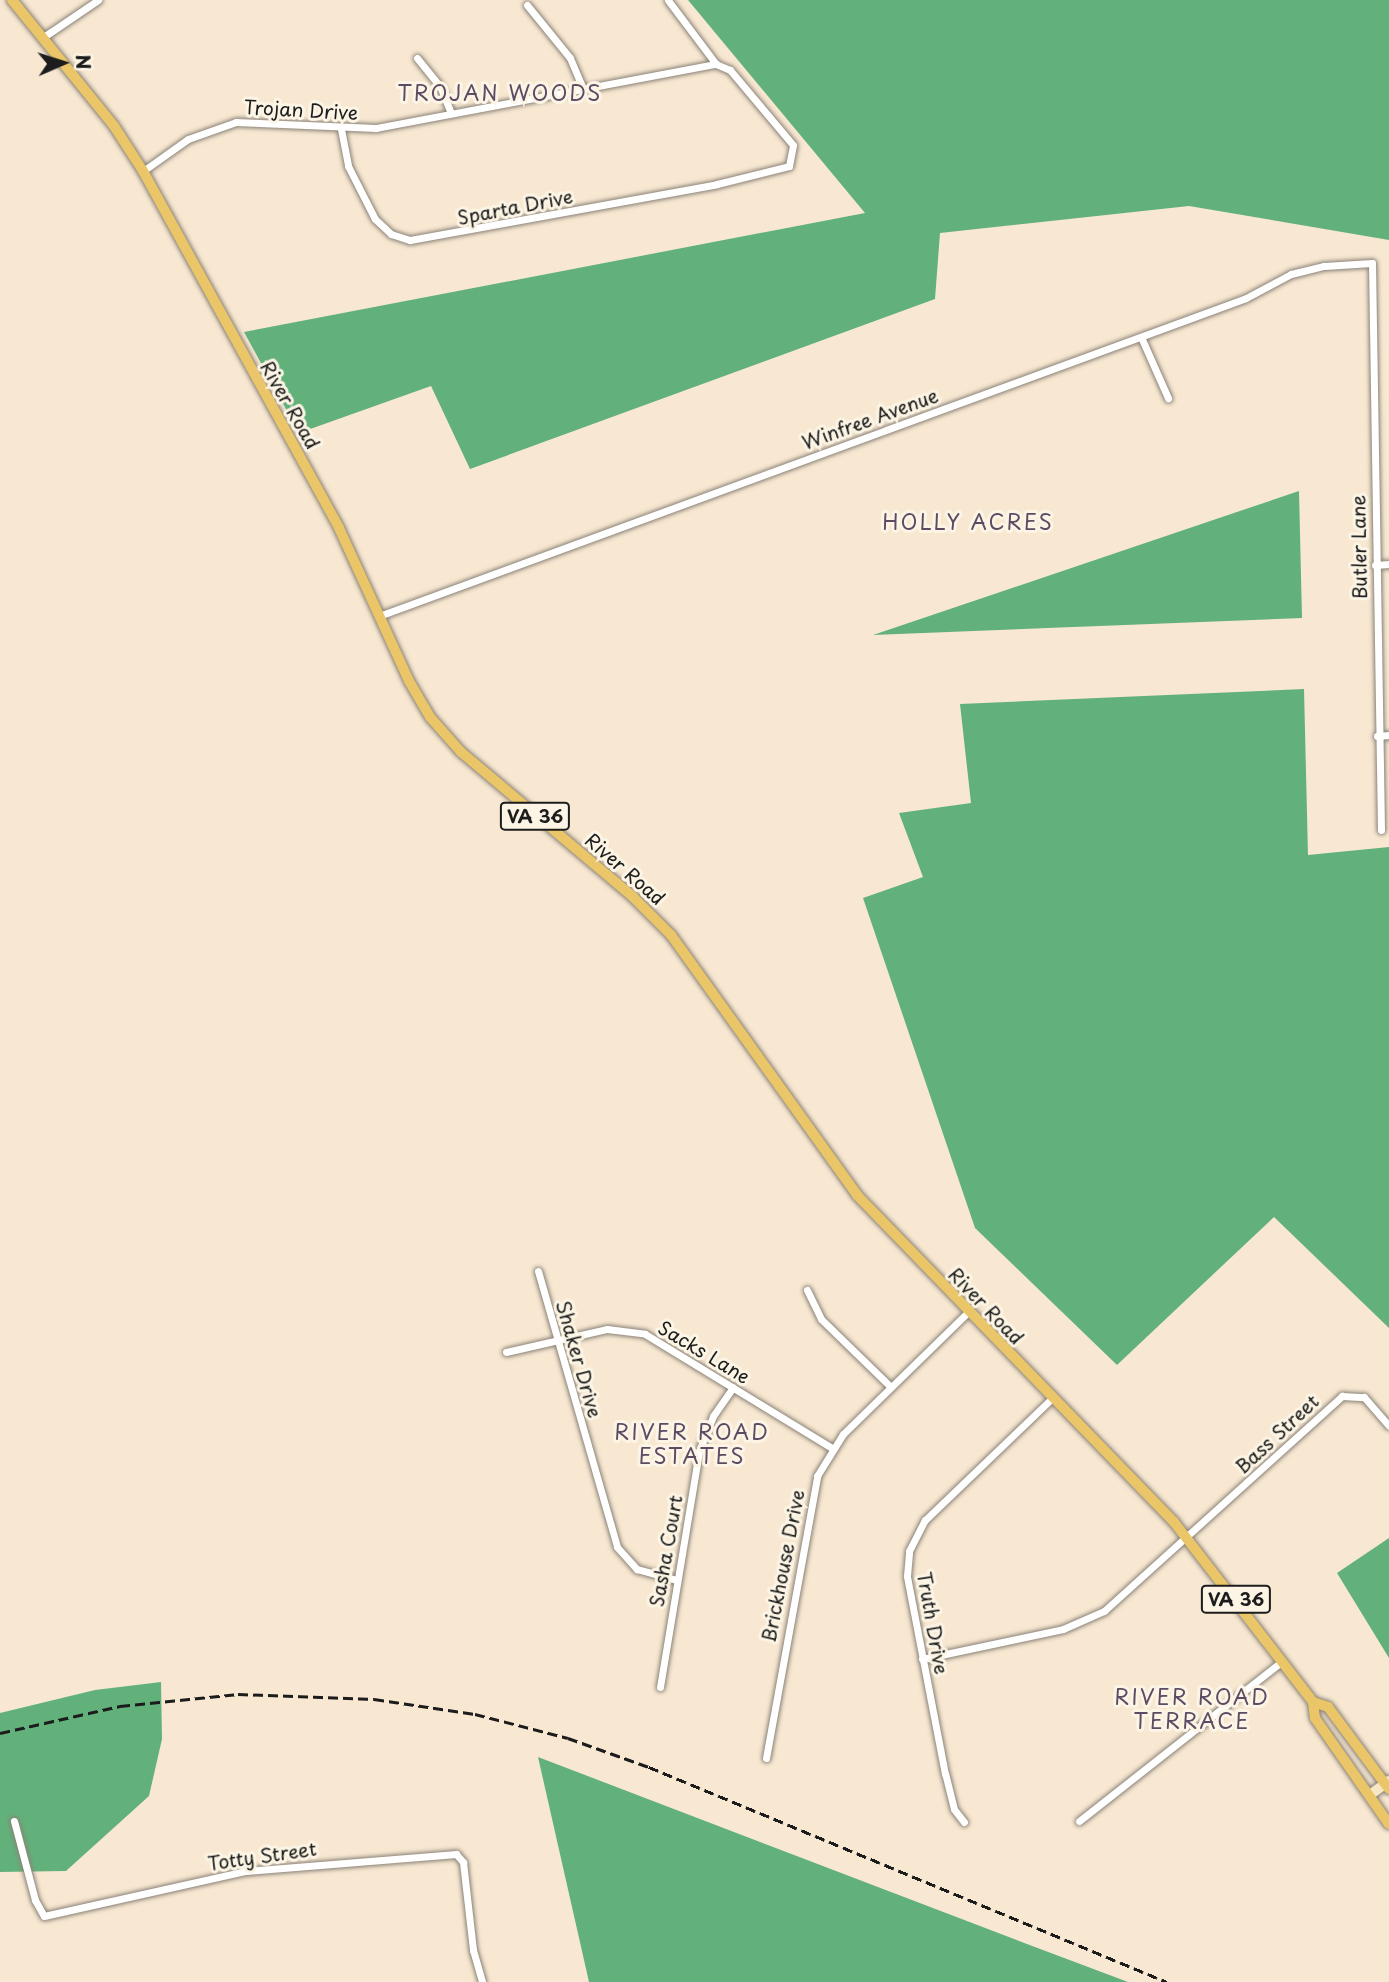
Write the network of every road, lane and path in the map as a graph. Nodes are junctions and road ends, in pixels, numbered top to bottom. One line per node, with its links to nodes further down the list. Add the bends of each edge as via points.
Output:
1 (12, 0): 5 (main road, River Road / VA 36)
2 (98, 0): 5 (street)
3 (668, 0): 7 (street)
4 (527, 5): 8 (street, via 570,58)
5 (41, 38): 11 (main road, River Road / VA 36, via 114,126)
6 (417, 58): 9 (street, via 440,86)
7 (716, 64): 8 (street, Trojan Drive); 10 (street, Sparta Drive, via 730,71 793,145 789,166 410,240 391,234 375,219 348,166)
8 (583, 88): 9 (street, Trojan Drive)
9 (450, 113): 10 (street, Trojan Drive, via 376,128)
10 (341, 129): 11 (street, Trojan Drive, via 236,122 188,139)
11 (143, 171): 17 (main road, River Road / VA 36, via 339,528)
12 (1372, 263): 13 (street, Winfree Avenue, via 1291,274 1246,298); 16 (street, Butler Lane)
13 (1141, 337): 14 (street); 17 (street, Winfree Avenue)
14 (1168, 398)
15 (1389, 564): 16 (street)
16 (1375, 565): 19 (street, Butler Lane)
17 (379, 616): 23 (main road, River Road / VA 36, via 409,681 445,735 671,935 829,1158 881,1223)
18 (1389, 735): 19 (street)
19 (1377, 736): 20 (street, Butler Lane)
20 (1381, 830)
21 (538, 1271): 24 (street, Shaker Drive)
22 (807, 1290): 26 (street, via 821,1318)
23 (967, 1312): 26 (street, Brickhouse Drive); 28 (main road, River Road / VA 36)
24 (556, 1338): 25 (street, Sacks Lane); 27 (street, Sacks Lane, via 607,1329 645,1334); 32 (street, Shaker Drive, via 617,1547 637,1569)
25 (506, 1352)
26 (890, 1386): 30 (street, Brickhouse Drive)
27 (733, 1387): 30 (street, Sacks Lane); 32 (street, Sasha Court, via 713,1416 699,1451)
28 (1052, 1398): 31 (main road, River Road / VA 36); 33 (street, Truth Drive, via 951,1493 913,1539 907,1576)
29 (1389, 1426): 31 (street, Bass Street, via 1364,1396 1342,1396)
30 (832, 1448): 37 (street, Brickhouse Drive, via 812,1492)
31 (1188, 1539): 33 (street, via 1115,1604 1089,1620); 34 (main road, River Road / VA 36)
32 (677, 1580): 35 (street, Sasha Court)
33 (922, 1658): 42 (street, Truth Drive, via 945,1774 954,1809)
34 (1282, 1661): 36 (main road, River Road / VA 36); 41 (street)
35 (660, 1687)
36 (1313, 1702): 38 (main road, River Road / VA 36, via 1328,1707); 39 (main road, River Road / VA 36, via 1315,1717)
37 (766, 1758)
38 (1388, 1784): 39 (main road)
39 (1371, 1794): 43 (main road, River Road / VA 36)
40 (15, 1821): 44 (street, Totty Street, via 35,1900 44,1916 246,1871 456,1854 463,1862 473,1950)
41 (1079, 1821)
42 (964, 1822)
43 (1389, 1824)
44 (482, 1982)

